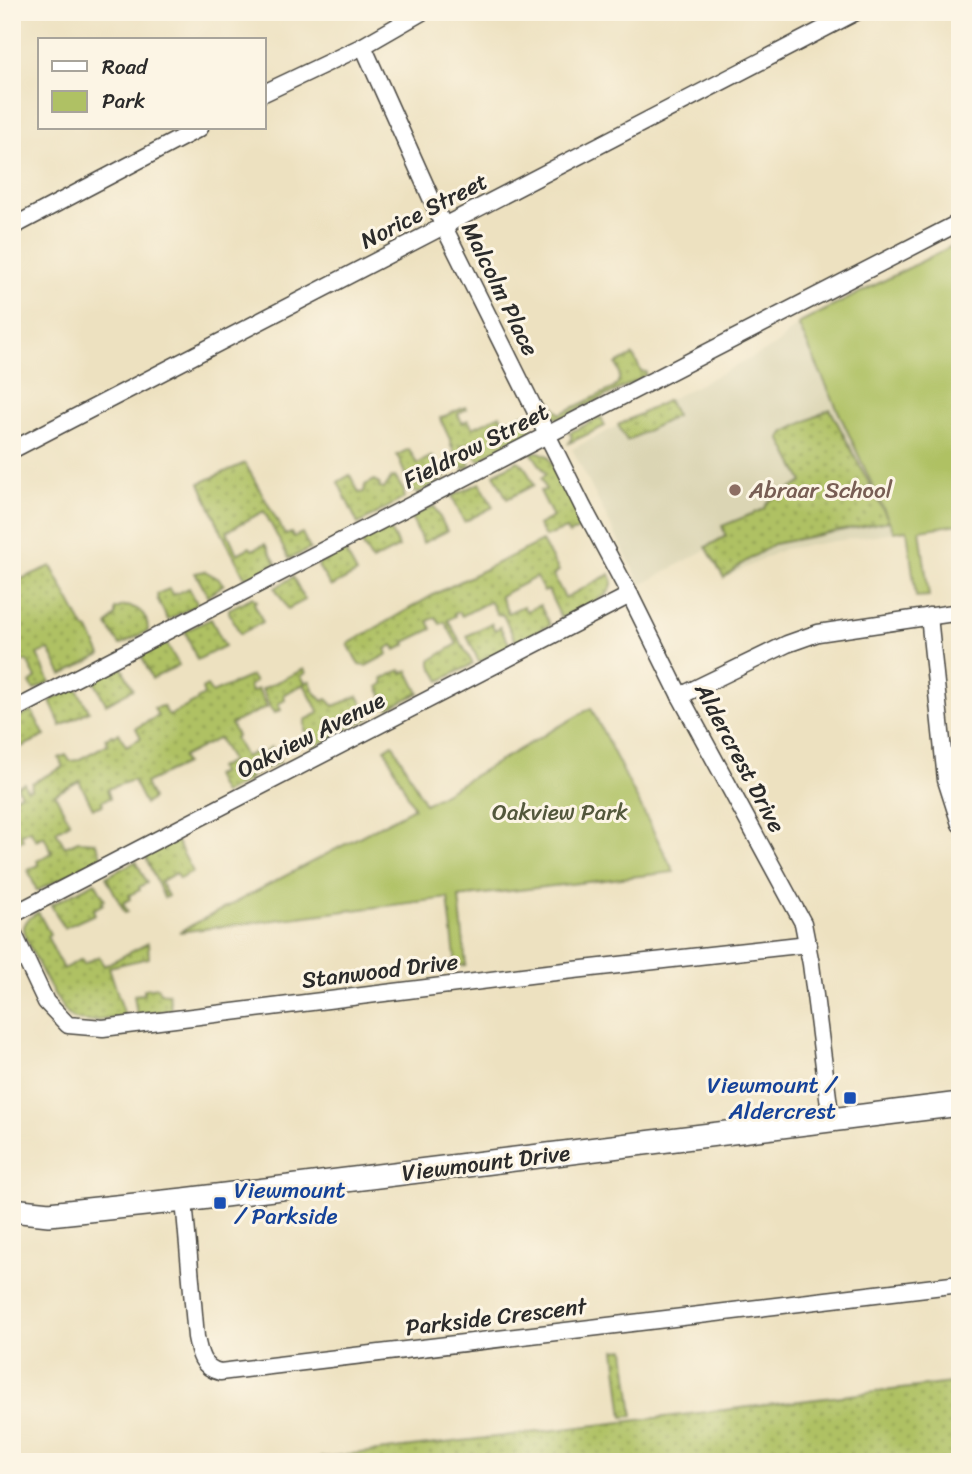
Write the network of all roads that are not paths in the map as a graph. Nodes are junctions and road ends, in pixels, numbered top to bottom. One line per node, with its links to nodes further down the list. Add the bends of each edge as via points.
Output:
1 (422, 12): 3 (street)
2 (856, 12): 8 (street, Norice Street)
3 (362, 46): 4 (street); 8 (street, Malcolm Place)
4 (266, 92)
5 (196, 130): 7 (street)
6 (960, 222): 9 (street, Fieldrow Street)
7 (12, 227)
8 (444, 227): 9 (street, Malcolm Place); 10 (street, Norice Street)
9 (547, 435): 11 (street, Aldercrest Drive); 15 (street, Fieldrow Street)
10 (12, 450)
11 (630, 595): 14 (street, Aldercrest Drive); 17 (street, Oakview Avenue)
12 (960, 612): 13 (street)
13 (929, 617): 14 (street, via 818,633); 16 (street, via 946,780)
14 (680, 696): 19 (street, Aldercrest Drive, via 803,923)
15 (12, 710)
16 (960, 824)
17 (12, 915)
18 (12, 930): 19 (street, Stanwood Drive, via 46,1002 68,1025 103,1028)
19 (808, 944): 21 (street, Aldercrest Drive)
20 (960, 1104): 21 (street, Viewmount Drive)
21 (831, 1121): 22 (street, Viewmount Drive)
22 (184, 1200): 23 (street, Viewmount Drive, via 49,1214); 24 (street, Parkside Crescent, via 196,1337 206,1366 220,1373)
23 (12, 1210)
24 (960, 1284)

